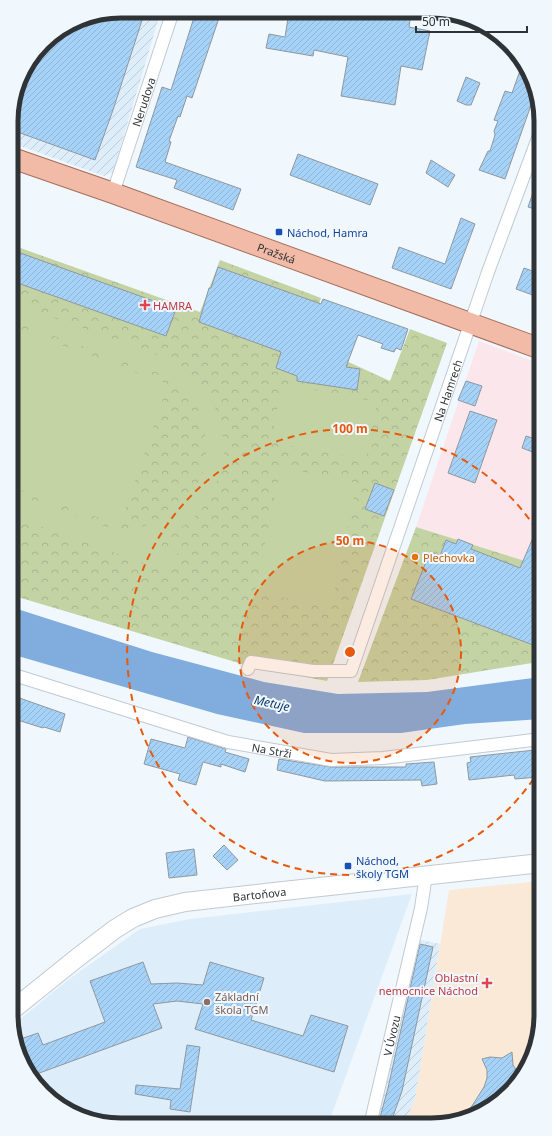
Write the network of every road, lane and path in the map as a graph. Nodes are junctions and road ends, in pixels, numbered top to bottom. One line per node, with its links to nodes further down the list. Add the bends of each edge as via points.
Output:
1 (171, 18): 4 (street, Nerudova)
2 (534, 148): 5 (street, Na Hamrech)
3 (18, 160): 4 (main road, Pražská)
4 (113, 193): 5 (main road, Pražská)
5 (470, 323): 6 (main road, Pražská); 7 (street, Na Hamrech, via 351,671 313,671 251,662)
6 (534, 346)
7 (248, 669)
8 (18, 676): 9 (street, Na Strži, via 228,742 331,760 383,758)
9 (534, 740)
10 (534, 864): 11 (street, Bartoňova)
11 (426, 875): 12 (street, Bartoňova, via 198,900 155,908 115,929); 13 (street, V Úvozu, via 419,916)
12 (18, 1005)
13 (372, 1118)

